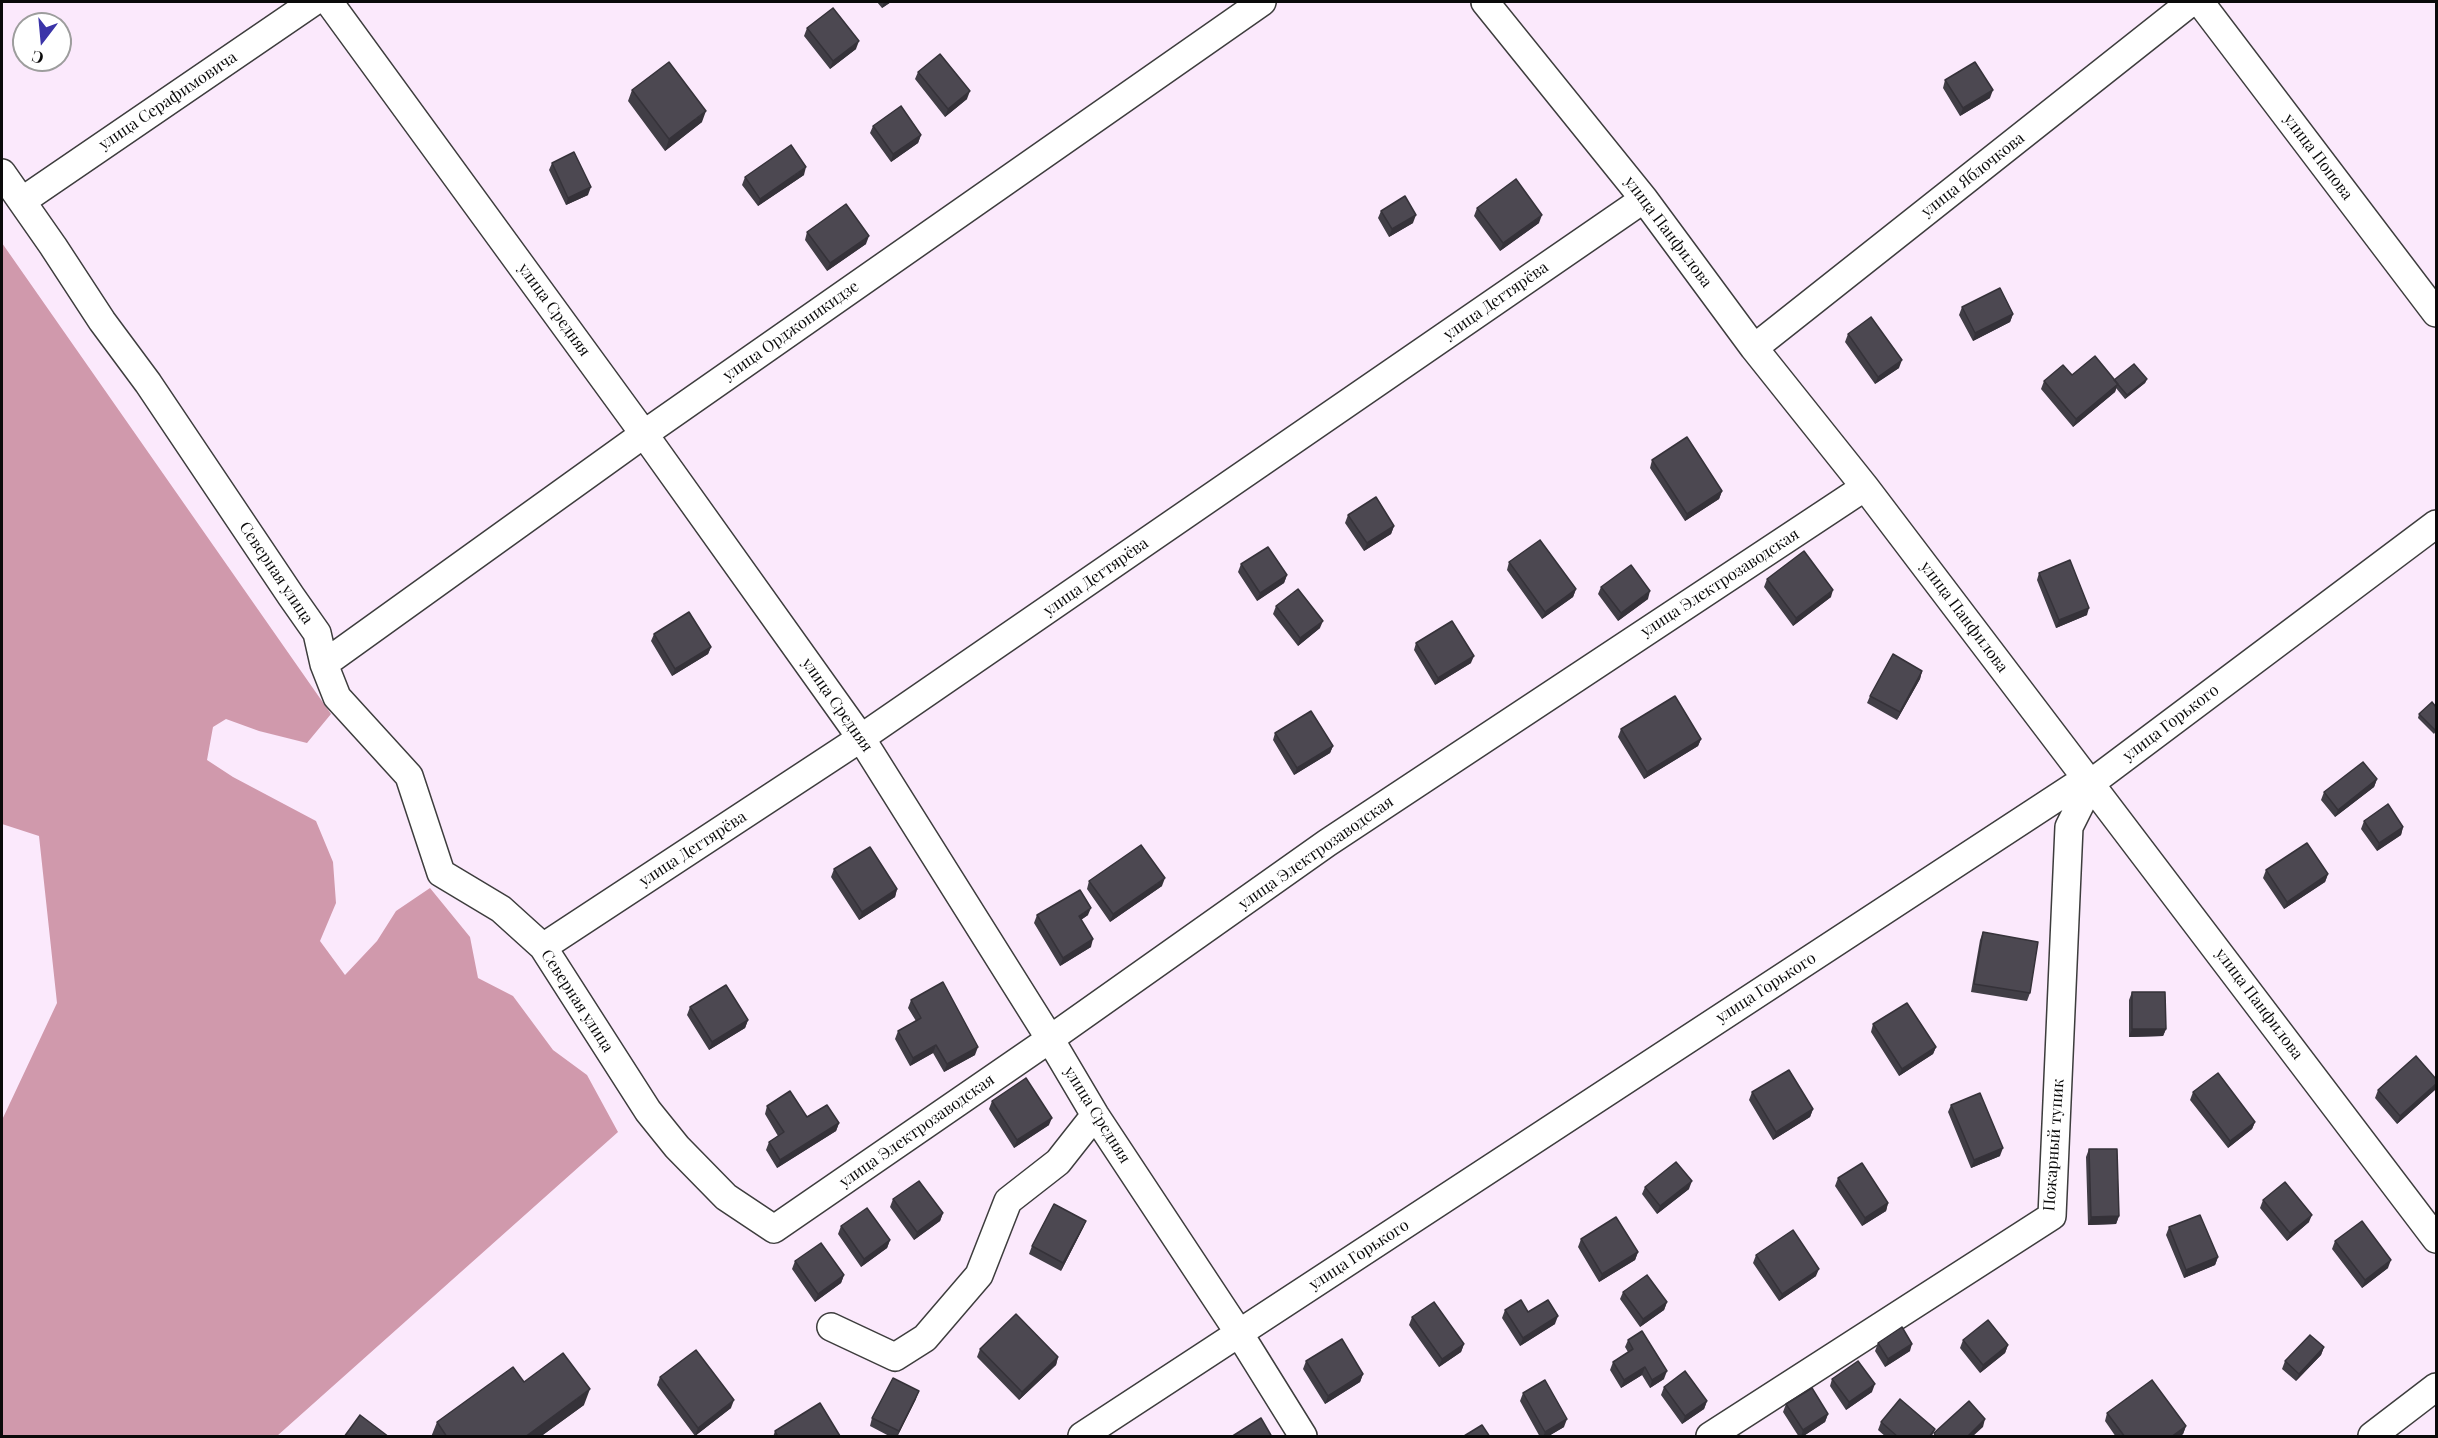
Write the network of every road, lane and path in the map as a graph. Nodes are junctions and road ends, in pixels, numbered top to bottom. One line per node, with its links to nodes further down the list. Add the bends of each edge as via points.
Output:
1 (313, 2): 9 (street, улица Серафимовича)
2 (329, 2): 12 (street, улица Средняя)
3 (1262, 2): 12 (street, улица Орджоникидзе)
4 (1485, 2): 8 (street, улица Панфилова)
5 (2191, 2): 11 (street, улица Яблочкова)
6 (2200, 2): 10 (street, улица Попова)
7 (2, 173): 9 (street, Северная улица)
8 (1644, 199): 11 (street, улица Панфилова); 16 (street, улица Дегтярёва)
9 (22, 201): 15 (street, Северная улица, via 317,633)
10 (2436, 313)
11 (1754, 348): 13 (street, улица Панфилова)
12 (644, 434): 15 (street, улица Орджоникидзе); 16 (street, улица Средняя)
13 (1865, 487): 17 (street, улица Панфилова); 19 (street, улица Электрозаводская, via 1327,843)
14 (2436, 524): 17 (street, улица Горького)
15 (324, 664): 18 (street, Северная улица, via 337,697 409,776 441,873 501,909)
16 (861, 738): 18 (street, улица Дегтярёва); 19 (street, улица Средняя)
17 (2091, 783): 22 (street, улица Панфилова); 24 (street, улица Горького, via 2073,787); 28 (street, Пожарный тупик, via 2069,827 2052,1216)
18 (543, 947): 21 (street, Северная улица, via 648,1111 677,1147 726,1197)
19 (1050, 1039): 20 (street, улица Средняя); 21 (street, улица Электрозаводская)
20 (1095, 1115): 23 (street, via 1058,1162 1008,1201 979,1275 925,1338 895,1358); 24 (street, улица Средняя)
21 (774, 1229)
22 (2436, 1239)
23 (831, 1327)
24 (1239, 1334): 26 (street, улица Горького); 27 (street, улица Средняя)
25 (2436, 1387): 29 (street)
26 (1082, 1437)
27 (1303, 1437)
28 (1710, 1437)
29 (2372, 1437)

